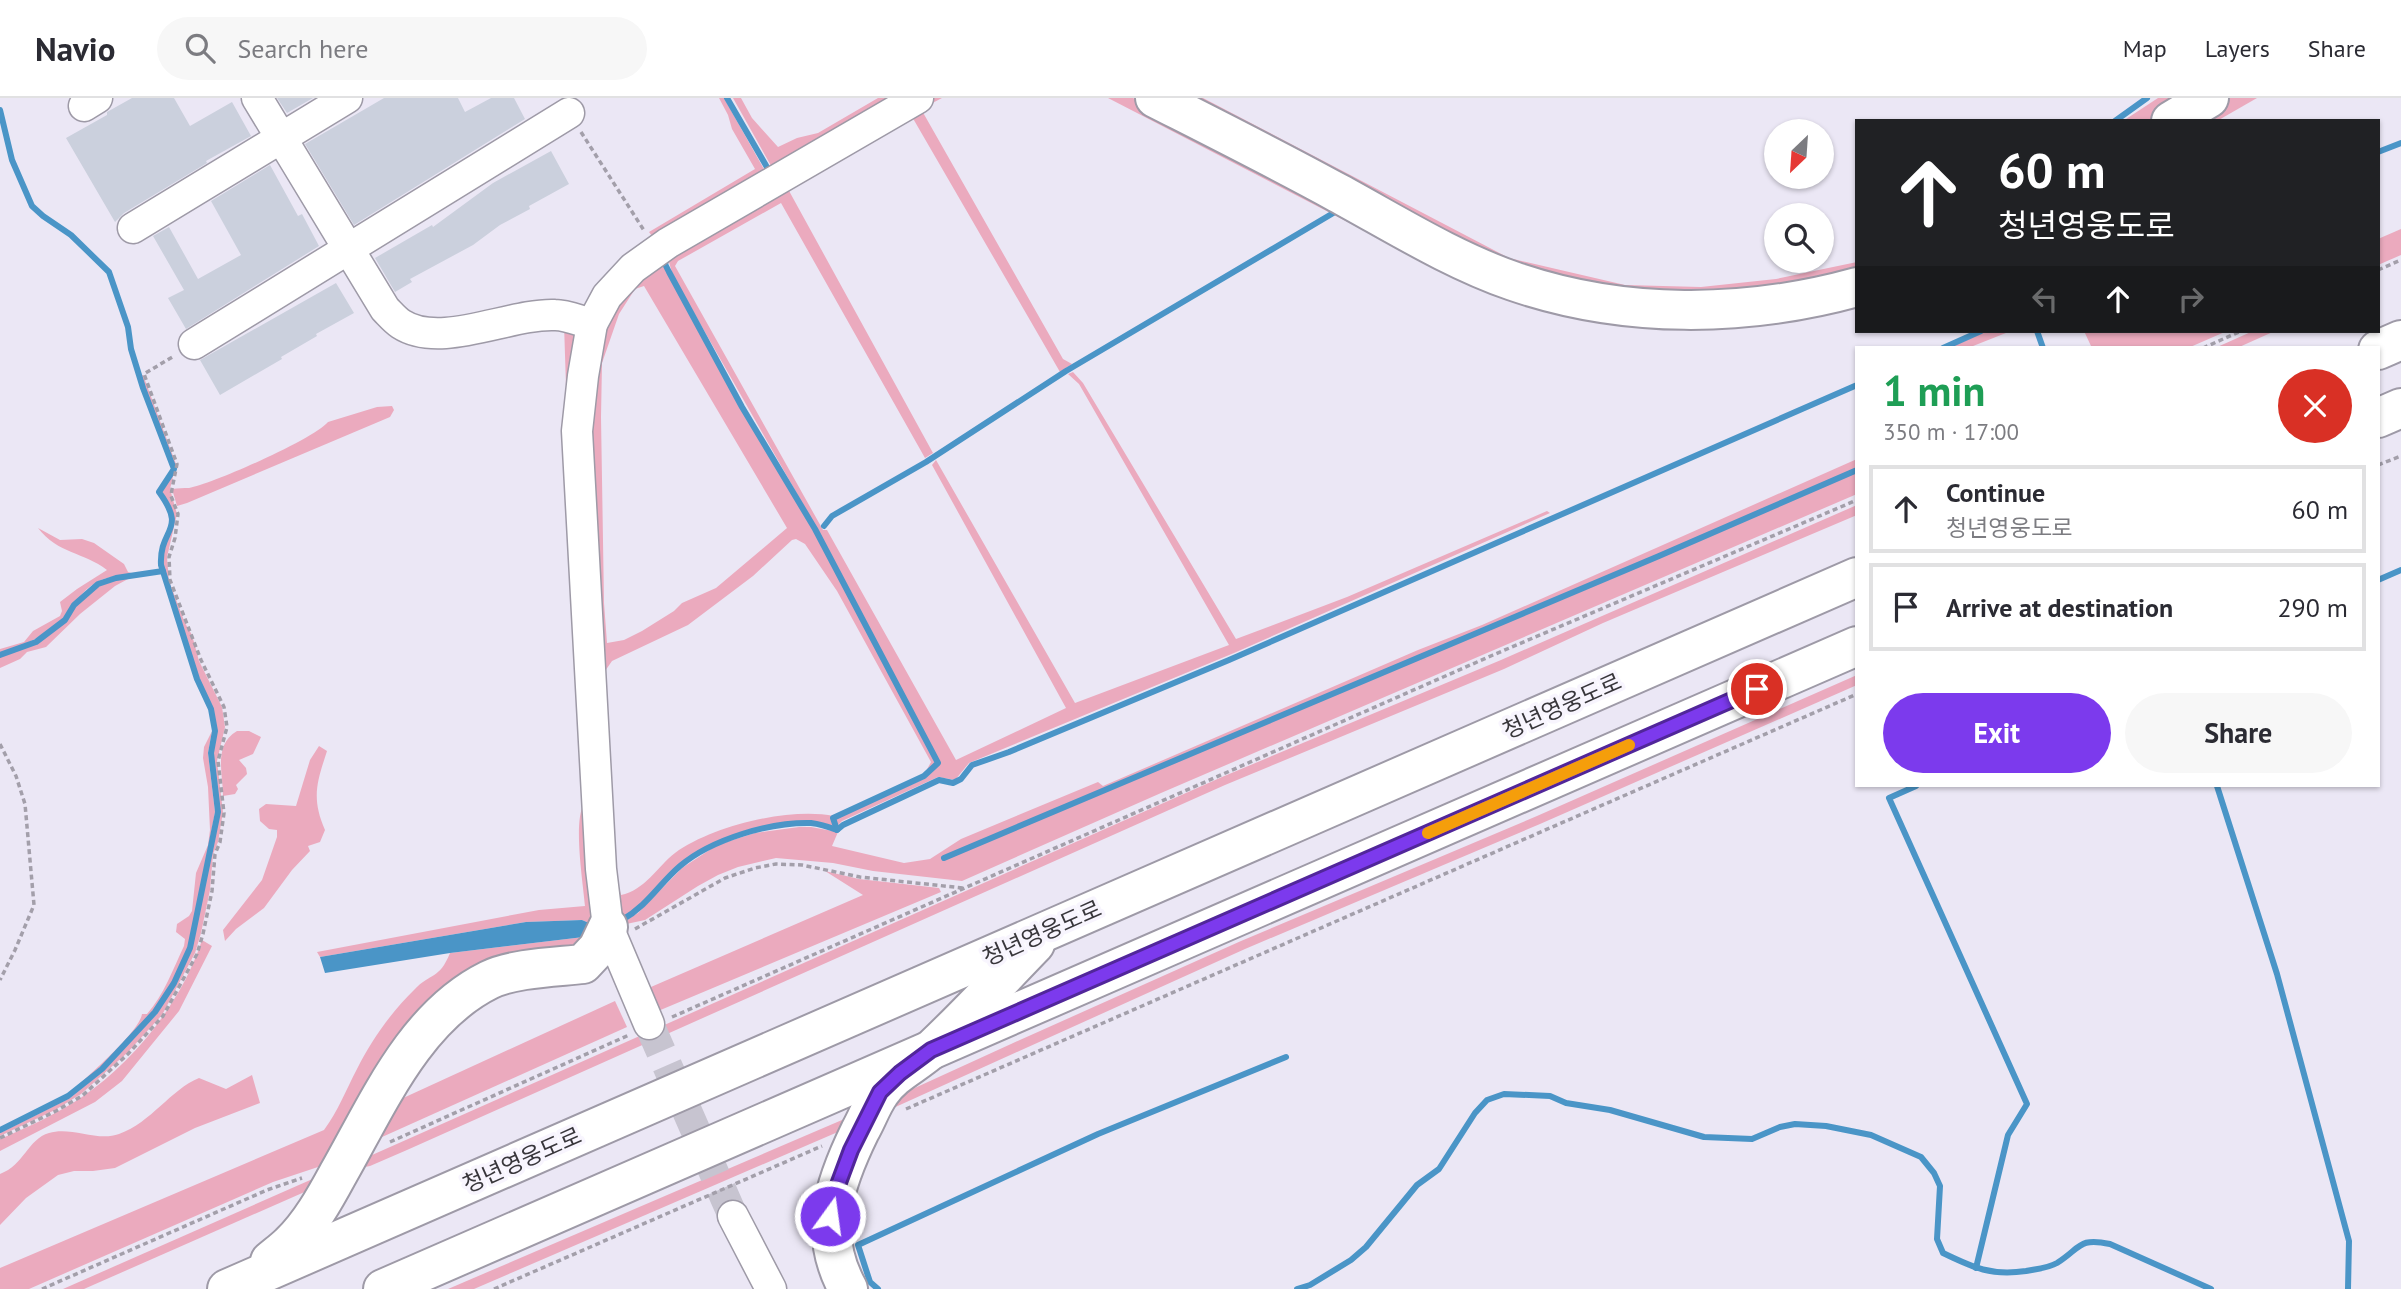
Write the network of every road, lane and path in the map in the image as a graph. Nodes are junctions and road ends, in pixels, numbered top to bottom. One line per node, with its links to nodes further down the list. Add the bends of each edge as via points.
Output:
1 (257, 98): 8 (street)
2 (347, 98): 8 (street)
3 (918, 98): 11 (street)
4 (1155, 98): 14 (main road, via 1462,259 1532,287 1638,308 1693,310 1757,306)
5 (2209, 98): 7 (main road)
6 (569, 113): 10 (street); 11 (path)
7 (2174, 119)
8 (281, 138): 9 (street); 10 (street)
9 (133, 228)
10 (348, 249): 15 (street, via 385,309 403,325 428,333 556,314); 18 (street)
11 (657, 251): 15 (street, via 607,296)
12 (2401, 260): 13 (path)
13 (2380, 269)
14 (1855, 288)
15 (592, 324): 31 (street, via 577,431)
16 (2237, 333): 19 (path)
17 (2401, 340): 20 (main road)
18 (194, 344): 37 (path, via 144,374 177,464 172,496 178,514 169,557 170,580 224,707 227,727 218,761 225,813 203,934 163,1016 128,1054 82,1096)
19 (2207, 346)
20 (2380, 349)
21 (2401, 408): 22 (main road)
22 (2380, 417)
23 (2401, 456): 24 (path)
24 (2380, 465)
25 (1855, 501): 30 (path)
26 (1855, 578): 32 (main road, 청년영웅도로)
27 (1855, 647): 35 (main road)
28 (1855, 695): 36 (path)
29 (0, 744): 33 (path, via 25,804 34,905)
30 (965, 888): 31 (path, via 776,864 725,878 642,927 622,933); 34 (path)
31 (608, 927): 34 (street); 42 (main road, via 583,964 491,979 455,1002 401,1064 319,1208 291,1244)
32 (1049, 930): 35 (main road); 42 (main road, 청년영웅도로)
33 (0, 979)
34 (649, 1026): 38 (path)
35 (931, 1050): 36 (main road, via 880,1092); 44 (main road)
36 (862, 1129): 47 (main road, via 830,1216 835,1259)
37 (0, 1138)
38 (383, 1145)
39 (823, 1145): 45 (path)
40 (306, 1176): 43 (path)
41 (733, 1216): 46 (street)
42 (236, 1285)
43 (42, 1289)
44 (383, 1289)
45 (494, 1289)
46 (771, 1289)
47 (848, 1289)

